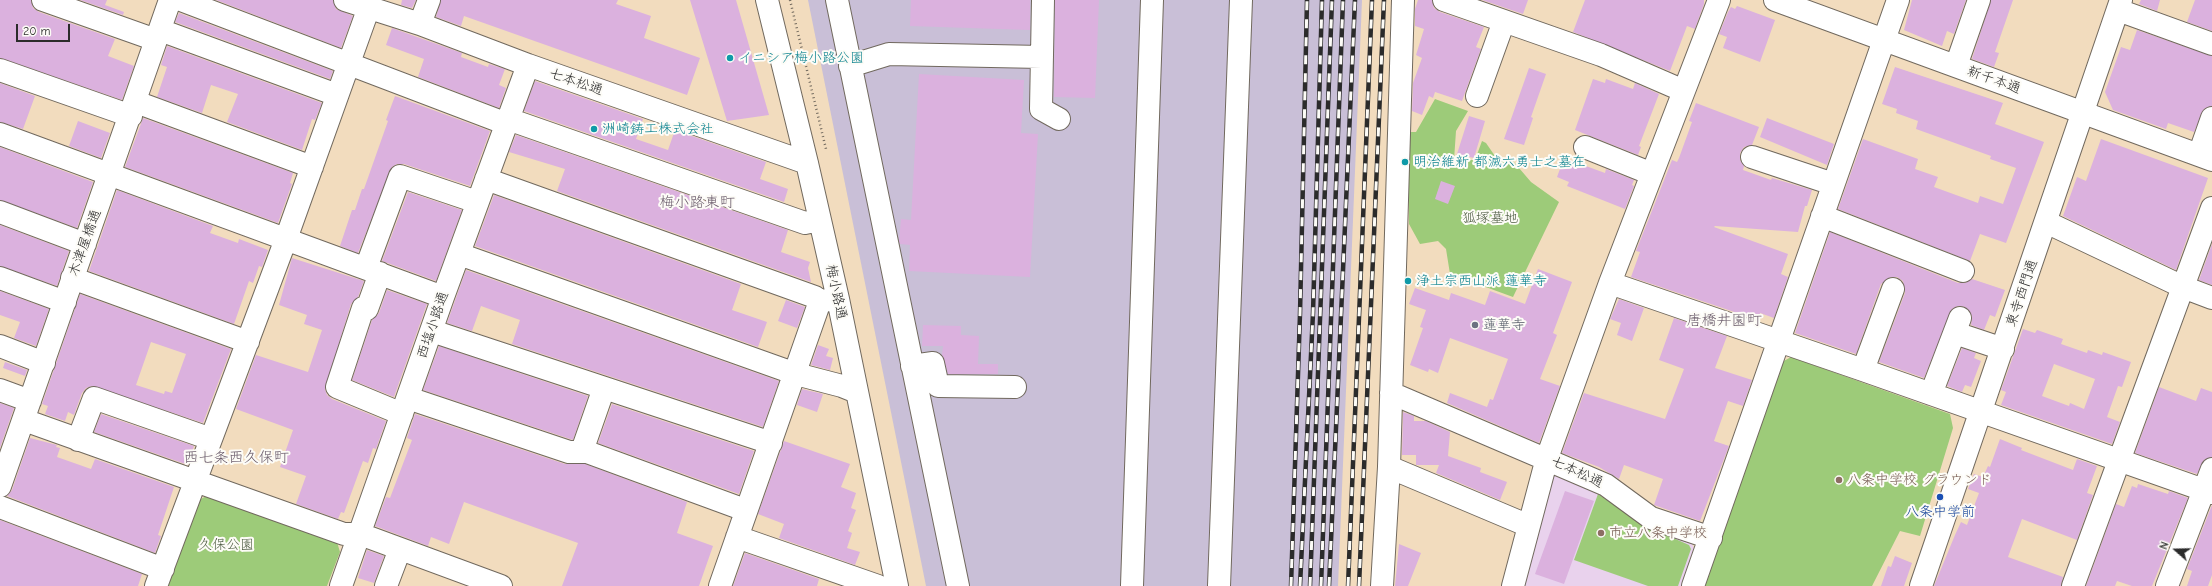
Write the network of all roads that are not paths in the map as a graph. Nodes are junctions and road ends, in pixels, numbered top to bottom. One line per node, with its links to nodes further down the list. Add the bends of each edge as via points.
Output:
1 (43, 0): 21 (street)
2 (170, 0): 21 (street, 木津屋橋通)
3 (181, 0): 25 (street)
4 (345, 0): 18 (street, 七本松通)
5 (429, 0): 20 (street)
6 (767, 0): 42 (street, 梅小路通)
7 (837, 0): 27 (street)
8 (1043, 0): 24 (street)
9 (1152, 0): 112 (street)
10 (1241, 0): 113 (street)
11 (1403, 0): 81 (street)
12 (1444, 0): 19 (street)
13 (1720, 0): 30 (street)
14 (1775, 0): 22 (street, 新千本通)
15 (1898, 0): 22 (street)
16 (1979, 0): 28 (street)
17 (2120, 5): 23 (street); 34 (street, 東寺西門通)
18 (369, 7): 20 (street, 七本松通); 25 (street)
19 (1504, 21): 30 (street, via 1601,55); 32 (street)
20 (420, 24): 26 (street, 七本松通)
21 (158, 35): 31 (street); 33 (street, 木津屋橋通)
22 (1884, 40): 28 (street, 新千本通); 47 (street)
23 (2212, 44)
24 (1042, 57): 27 (street, via 889,54); 36 (street, via 1042,109)
25 (348, 63): 31 (street); 37 (street)
26 (528, 65): 37 (street, 西塩小路通); 42 (street, 七本松通)
27 (850, 66): 74 (street)
28 (1956, 66): 34 (street, 新千本通)
29 (0, 70): 33 (street)
30 (1684, 90): 45 (street)
31 (337, 95): 43 (street)
32 (1478, 96)
33 (133, 109): 43 (street); 44 (street, 木津屋橋通)
34 (2083, 112): 41 (street, 新千本通); 53 (street, 東寺西門通)
35 (2212, 118): 41 (street)
36 (1059, 119)
37 (507, 121): 46 (street, 西塩小路通); 52 (street, via 805,223)
38 (0, 134): 44 (street)
39 (1585, 147): 45 (street)
40 (1752, 157): 47 (street)
41 (2205, 157)
42 (807, 163): 52 (street, 梅小路通)
43 (312, 167): 54 (street)
44 (111, 174): 54 (street); 55 (street, 木津屋橋通)
45 (1652, 174): 61 (street)
46 (486, 180): 48 (street, 西塩小路通); 66 (street)
47 (1833, 184): 51 (street)
48 (477, 202): 56 (street, 西塩小路通); 57 (street, via 400,176)
49 (2212, 208): 62 (street)
50 (0, 212): 55 (street)
51 (1822, 216): 58 (street); 69 (street)
52 (820, 220): 66 (street, 梅小路通)
53 (2046, 222): 62 (street); 72 (street, 東寺西門通)
54 (286, 239): 57 (street); 70 (street)
55 (85, 244): 60 (street, 木津屋橋通)
56 (459, 254): 64 (street, 西塩小路通); 76 (street)
57 (373, 271): 64 (street); 83 (street, via 367,309 363,308 337,387)
58 (1963, 271)
59 (0, 278): 67 (street)
60 (72, 278): 67 (street, 木津屋橋通); 70 (street)
61 (1610, 283): 69 (street); 90 (street)
62 (2183, 287): 65 (street); 91 (street)
63 (1894, 289): 75 (street)
64 (443, 297): 68 (street, 西塩小路通)
65 (2212, 298)
66 (829, 300): 76 (street); 80 (street, 梅小路通)
67 (65, 302): 73 (street, 木津屋橋通)
68 (432, 331): 77 (street); 83 (street, 西塩小路通)
69 (1778, 341): 75 (street); 102 (street)
70 (248, 342): 86 (street)
71 (0, 346): 73 (street)
72 (2003, 349): 82 (street, via 1958,326); 85 (street, 東寺西門通)
73 (44, 363): 84 (street, 木津屋橋通)
74 (912, 366): 78 (street, via 933,363 938,386); 111 (street)
75 (1863, 370): 82 (street)
76 (796, 374): 80 (street); 88 (street)
77 (604, 388): 88 (street); 89 (street)
78 (1015, 388)
79 (0, 390): 84 (street)
80 (857, 392): 110 (street, 梅小路通)
81 (1391, 393): 90 (street, 七本松通); 92 (street)
82 (1931, 394): 85 (street)
83 (405, 406): 89 (street, via 569,452); 100 (street, 西塩小路通)
84 (27, 410): 87 (street); 95 (street, 木津屋橋通)
85 (1981, 413): 91 (street); 117 (street, 東寺西門通)
86 (211, 439): 87 (street, via 94,398); 94 (street)
87 (78, 440): 94 (street)
88 (771, 443): 98 (street)
89 (582, 451): 98 (street)
90 (1547, 458): 99 (street); 102 (street, 七本松通, via 1606,485 1651,518)
91 (2119, 461): 96 (street); 118 (street)
92 (1389, 467): 99 (street); 114 (street)
93 (2212, 469): 96 (street)
94 (195, 482): 100 (street, via 344,534); 104 (street)
95 (0, 486)
96 (2208, 492): 119 (street)
97 (0, 507): 104 (street)
98 (746, 510): 101 (street)
99 (1529, 526): 115 (street)
100 (360, 534): 103 (street); 105 (street, 西塩小路通)
101 (737, 537): 108 (street); 109 (street)
102 (1711, 538): 116 (street)
103 (400, 549): 106 (street); 107 (street)
104 (160, 577)
105 (341, 586)
106 (386, 586)
107 (501, 586)
108 (720, 586)
109 (878, 586)
110 (897, 586)
111 (958, 586)
112 (1132, 586)
113 (1219, 586)
114 (1382, 586)
115 (1513, 586)
116 (1693, 586)
117 (1921, 586)
118 (2073, 586)
119 (2167, 586)

